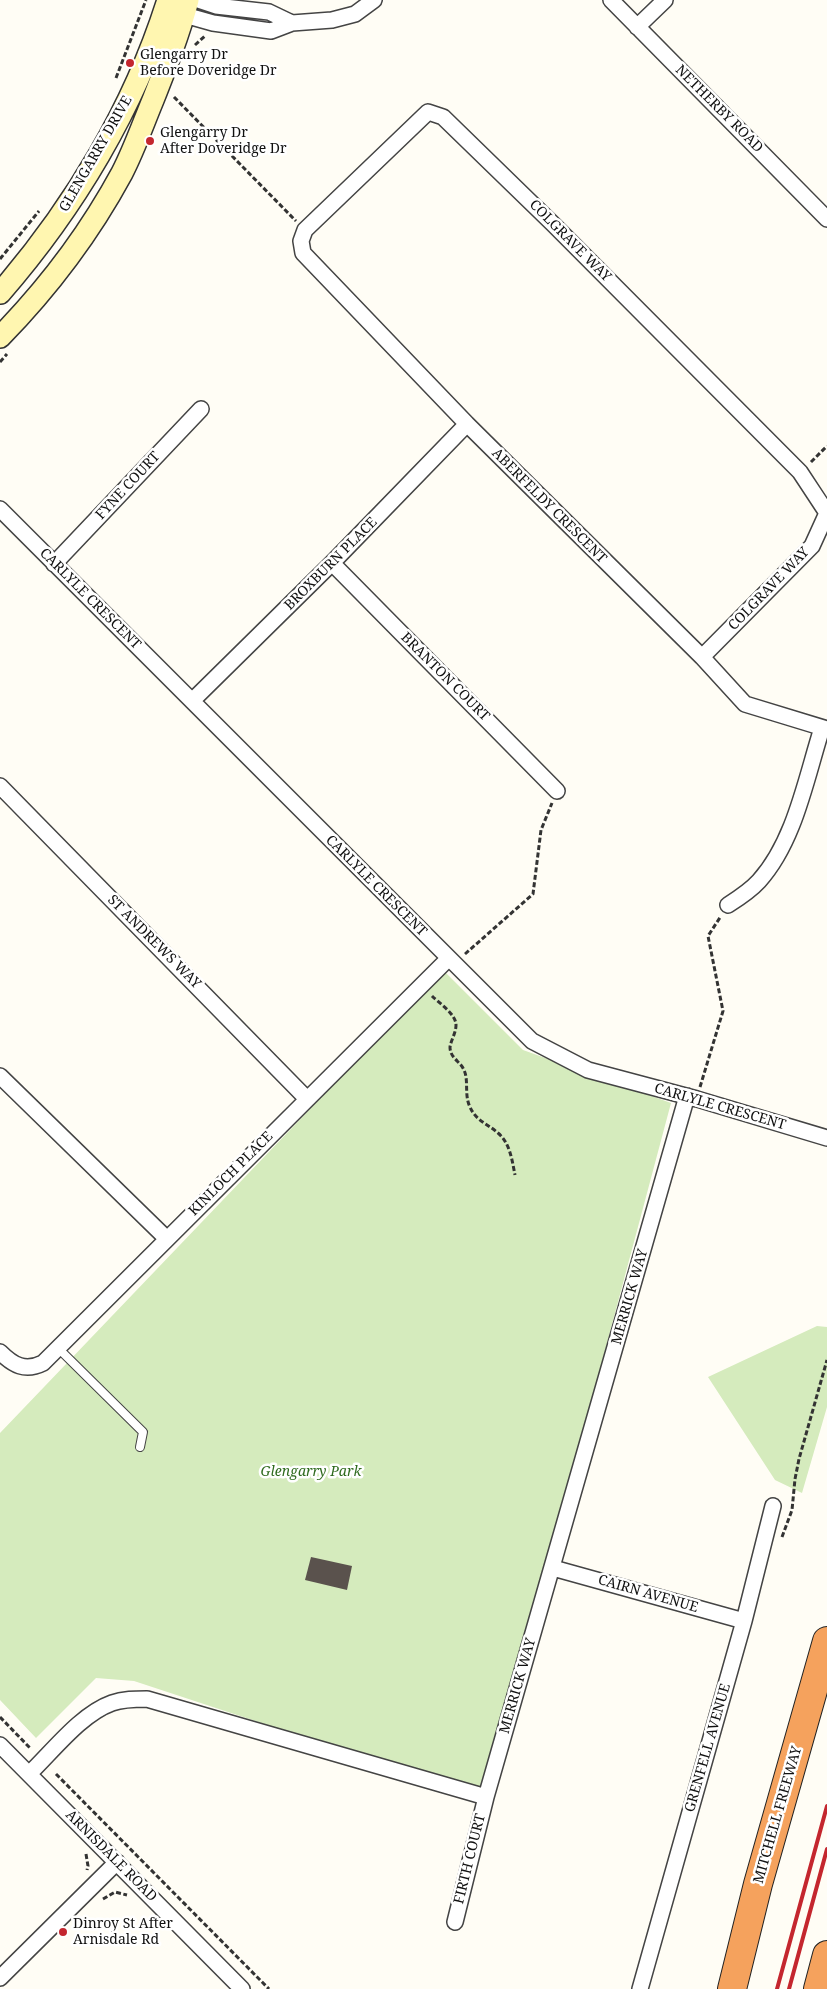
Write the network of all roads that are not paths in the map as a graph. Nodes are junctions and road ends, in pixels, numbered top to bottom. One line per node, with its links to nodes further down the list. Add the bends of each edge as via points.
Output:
1 (374, 0): 5 (street, via 355,14 332,20)
2 (611, 0): 6 (street, NETHERBY ROAD)
3 (665, 0): 6 (street)
4 (175, 4): 5 (street, via 269,12); 5 (street, via 213,22 272,30); 9 (main road, GLENGARRY DRIVE, via 108,138 68,205); 10 (main road, GLENGARRY DRIVE, via 160,82 121,174 57,273)
5 (292, 23)
6 (637, 26): 7 (street, NETHERBY ROAD)
7 (827, 219)
8 (303, 236): 12 (street, ABERFELDY CRESCENT, via 303,253); 14 (street, COLGRAVE WAY, via 428,112 443,116 800,472)
9 (0, 294)
10 (0, 337)
11 (202, 409): 16 (street, FYNE COURT)
12 (467, 424): 15 (street, BROXBURN PLACE); 17 (street, ABERFELDY CRESCENT)
13 (0, 509): 16 (street, CARLYLE CRESCENT)
14 (827, 513): 17 (street, COLGRAVE WAY, via 812,546)
15 (332, 563): 18 (street, BROXBURN PLACE); 21 (street, BRANTON COURT)
16 (54, 564): 18 (street, CARLYLE CRESCENT)
17 (702, 657): 19 (street, ABERFELDY CRESCENT, via 745,704)
18 (192, 701): 23 (street, CARLYLE CRESCENT)
19 (824, 728): 22 (street, via 792,826 780,852 758,882)
20 (0, 786): 26 (street, ST ANDREWS WAY)
21 (557, 791)
22 (728, 905)
23 (451, 962): 25 (street, CARLYLE CRESCENT, via 532,1041 588,1070); 26 (street, KINLOCH PLACE, via 421,985)
24 (0, 1076): 28 (street)
25 (692, 1098): 27 (street, CARLYLE CRESCENT); 33 (street, MERRICK WAY)
26 (307, 1099): 28 (street, KINLOCH PLACE)
27 (827, 1138)
28 (166, 1239): 29 (street, KINLOCH PLACE)
29 (58, 1348): 30 (street, KINLOCH PLACE, via 36,1366 20,1367); 31 (lane, via 143,1432)
30 (3, 1356)
31 (140, 1448)
32 (773, 1506): 34 (street, GRENFELL AVENUE)
33 (553, 1568): 34 (street, CAIRN AVENUE); 38 (street, MERRICK WAY)
34 (744, 1621): 44 (street, GRENFELL AVENUE)
35 (827, 1641): 45 (highway, MITCHELL FREEWAY, via 758,1884)
36 (0, 1745): 37 (street, ARNISDALE ROAD)
37 (29, 1774): 38 (street, via 96,1710 130,1699 147,1699); 39 (street, ARNISDALE ROAD)
38 (486, 1797): 40 (street, FIRTH COURT)
39 (117, 1862): 42 (street); 43 (street, ARNISDALE ROAD)
40 (455, 1922)
41 (827, 1955): 46 (highway)
42 (0, 1978)
43 (242, 1989)
44 (640, 1989)
45 (732, 1989)
46 (818, 1989)

